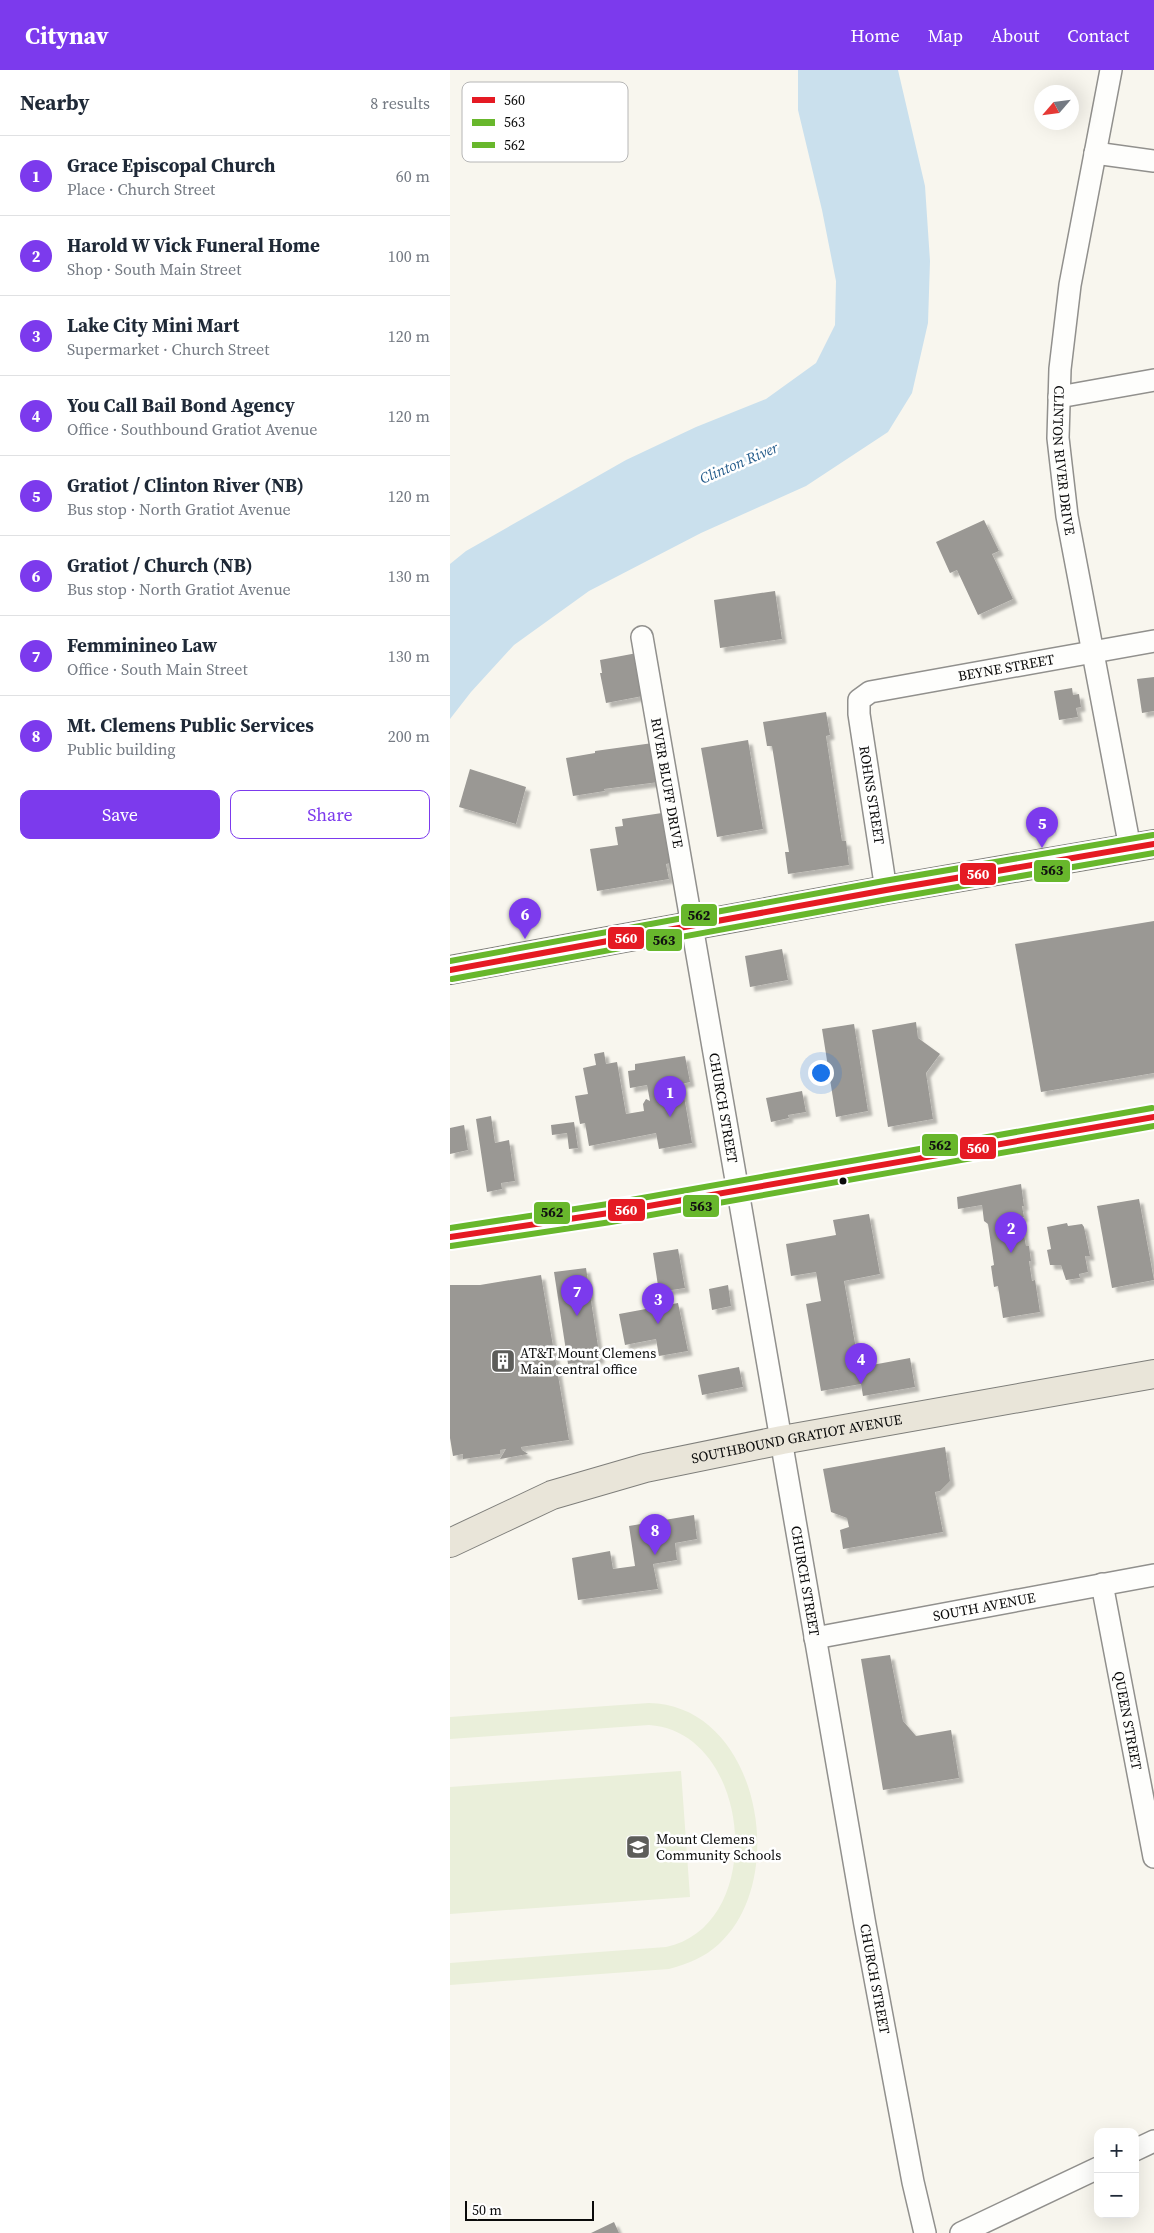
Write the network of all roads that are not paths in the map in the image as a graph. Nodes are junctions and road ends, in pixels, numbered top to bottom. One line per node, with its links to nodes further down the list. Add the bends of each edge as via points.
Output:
1 (1110, 70): 2 (street, CLINTON RIVER DRIVE)
2 (1095, 153): 3 (street); 5 (street, CLINTON RIVER DRIVE, via 1070,285)
3 (1154, 161)
4 (1154, 380): 5 (street)
5 (1059, 396): 8 (street, CLINTON RIVER DRIVE, via 1058,438 1067,516)
6 (642, 638): 12 (street, RIVER BLUFF DRIVE)
7 (1154, 640): 8 (street, BEYNE STREET)
8 (1094, 651): 9 (street, BEYNE STREET, via 870,692); 10 (street, CLINTON RIVER DRIVE)
9 (859, 700): 11 (street, ROHNS STREET)
10 (1142, 846): 11 (main road)
11 (886, 890): 12 (main road)
12 (693, 926): 13 (main road); 15 (street, CHURCH STREET)
13 (450, 970)
14 (1154, 1117): 15 (street)
15 (739, 1191): 16 (street); 18 (street, CHURCH STREET)
16 (450, 1237)
17 (1154, 1374): 18 (main road, SOUTHBOUND GRATIOT AVENUE)
18 (782, 1440): 19 (main road, SOUTHBOUND GRATIOT AVENUE, via 600,1480 552,1495); 22 (street, CHURCH STREET)
19 (450, 1543)
20 (1154, 1575): 21 (street, SOUTH AVENUE)
21 (1102, 1584): 22 (street, SOUTH AVENUE); 23 (street, QUEEN STREET)
22 (815, 1638): 27 (street, CHURCH STREET, via 865,1925)
23 (1153, 1843)
24 (1154, 2141): 25 (street)
25 (1139, 2148)
26 (1094, 2170): 28 (street)
27 (926, 2233)
28 (961, 2233)

